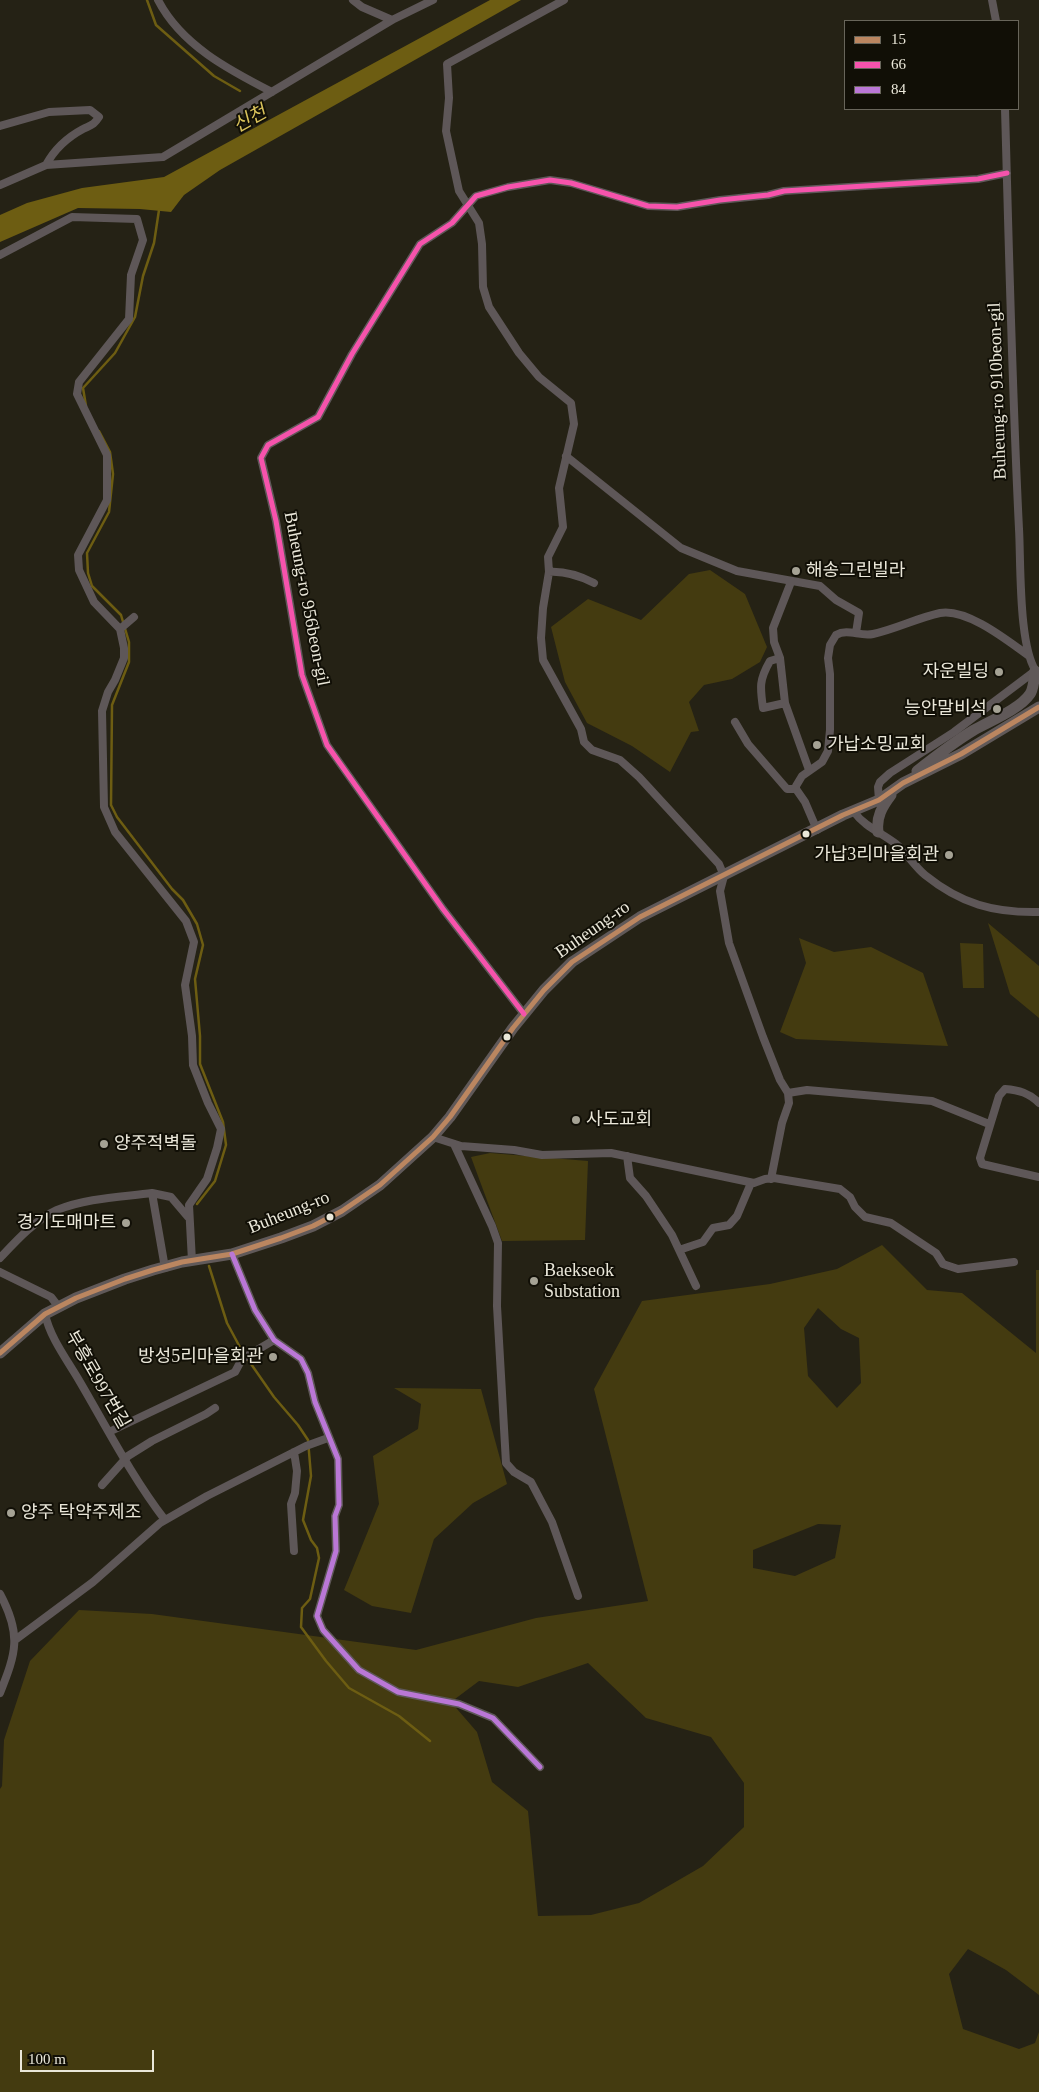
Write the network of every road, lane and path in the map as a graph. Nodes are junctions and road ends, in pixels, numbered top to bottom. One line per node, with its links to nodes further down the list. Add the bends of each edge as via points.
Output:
1 (158, 0): 8 (street, via 165,14 214,60)
2 (353, 0): 6 (street)
3 (433, 0): 6 (street)
4 (564, 0): 14 (street, via 447,64 449,98 446,131 454,174)
5 (992, 0): 7 (street)
6 (392, 20): 8 (street)
7 (996, 20)
8 (272, 92): 11 (street, via 163,157)
9 (1005, 110): 12 (street, Buheung-ro 910beon-gil)
10 (0, 126): 11 (street, via 49,112 90,110 99,117 95,124 54,151)
11 (46, 165): 13 (street)
12 (1007, 173): 14 (street, Buheung-ro 956beon-gil, via 978,179 784,191 677,208 648,206 550,180 476,196); 23 (street, Buheung-ro 910beon-gil, via 1013,409 1024,625)
13 (0, 185)
14 (467, 205): 16 (street, via 479,223 482,287 488,307 539,377 571,403 574,424); 38 (street, Buheung-ro 956beon-gil, via 452,223 420,244 360,340 318,417 268,444 261,458 276,521 302,675 327,745 443,910)
15 (0, 254): 21 (street, via 72,218 137,218 142,240 131,275 130,320 79,382 77,394 107,455 107,500 78,555 79,570 94,602)
16 (566, 456): 17 (street, via 559,488 563,527 548,557); 18 (street, via 680,548 737,571)
17 (549, 572): 19 (street, via 559,571); 36 (street, via 543,608 543,660 581,729 584,742 592,750 620,760 639,778 719,864)
18 (791, 582): 22 (street, via 820,586 859,613); 24 (street, via 773,628)
19 (594, 583)
20 (134, 617): 21 (street)
21 (120, 628): 49 (street, via 124,658 102,711 104,807 114,832 189,928 194,942 185,985 193,1065 221,1129 207,1179 189,1205)
22 (856, 633): 23 (street, via 869,635 940,613 950,613 974,621); 29 (street, via 839,633 830,644 830,744 826,758)
23 (1029, 656): 25 (street, Buheung-ro 910beon-gil)
24 (780, 658): 26 (street); 26 (street, via 770,661 761,677 760,690 763,708)
25 (1038, 672): 30 (main road, via 1030,694 1022,701 942,750); 32 (street, via 890,773 880,782)
26 (785, 704): 29 (street)
27 (1039, 707): 30 (main road, Buheung-ro)
28 (735, 722): 31 (street, via 748,744 787,789)
29 (809, 770): 31 (street, via 797,782)
30 (899, 787): 32 (main road, Buheung-ro); 35 (main road, via 880,813)
31 (796, 789): 34 (street)
32 (879, 800): 33 (main road, Buheung-ro)
33 (854, 812): 34 (main road, Buheung-ro); 35 (street, via 861,822)
34 (817, 830): 36 (main road, Buheung-ro)
35 (878, 832): 37 (street, via 897,845 925,874 975,905 1012,913)
36 (724, 876): 38 (main road, Buheung-ro, via 611,934 572,962); 39 (street, via 720,891 729,943 763,1037)
37 (1039, 912)
38 (524, 1014): 42 (main road, Buheung-ro)
39 (788, 1093): 41 (street, via 807,1090 932,1102); 46 (street, via 790,1102 782,1123)
40 (1039, 1103): 41 (street, via 1032,1096 1005,1089 999,1096)
41 (989, 1124): 45 (street, via 980,1158 982,1164)
42 (433, 1137): 43 (street); 51 (main road, Buheung-ro, via 364,1198 336,1215 282,1238)
43 (454, 1144): 44 (street, via 542,1155 610,1153); 71 (street, via 498,1243 497,1306 506,1463 531,1482 552,1522)
44 (627, 1156): 47 (street); 50 (street, via 630,1178 646,1196)
45 (1039, 1177)
46 (771, 1179): 47 (street); 54 (street, via 840,1189 865,1217 891,1223 936,1253 943,1264 958,1269)
47 (751, 1183): 50 (street, via 737,1216 729,1225 713,1228 703,1242)
48 (152, 1193): 49 (street, via 171,1197); 52 (street, via 84,1202 56,1211 31,1228); 55 (street)
49 (188, 1217): 53 (street)
50 (680, 1250): 57 (street)
51 (232, 1254): 53 (main road, Buheung-ro); 60 (street, via 255,1310)
52 (0, 1258)
53 (192, 1261): 55 (main road, Buheung-ro)
54 (1014, 1262)
55 (165, 1268): 58 (main road, Buheung-ro, via 125,1279)
56 (0, 1272): 58 (street, via 51,1297)
57 (696, 1286)
58 (58, 1306): 59 (main road, Buheung-ro)
59 (45, 1314): 61 (main road, Buheung-ro); 63 (street, 부흥로997번길, via 48,1327)
60 (274, 1340): 63 (street, via 242,1359 235,1372); 64 (street, via 301,1359)
61 (0, 1353)
62 (214, 1408): 66 (street, 부흥로997번길, via 152,1441)
63 (109, 1432): 66 (street, 부흥로997번길)
64 (328, 1438): 65 (street); 74 (street, via 338,1459 339,1505 335,1516 336,1551 317,1616 323,1630 359,1670 398,1692 459,1704 493,1718)
65 (294, 1452): 68 (street); 69 (street, via 297,1471 295,1493 290,1504)
66 (126, 1460): 67 (street, 부흥로997번길); 68 (street, 부흥로997번길)
67 (102, 1485)
68 (164, 1520): 72 (street, via 123,1557)
69 (294, 1551)
70 (0, 1594): 72 (street, via 12,1619)
71 (578, 1596)
72 (15, 1640): 73 (street, via 12,1663)
73 (0, 1693)
74 (540, 1767)

